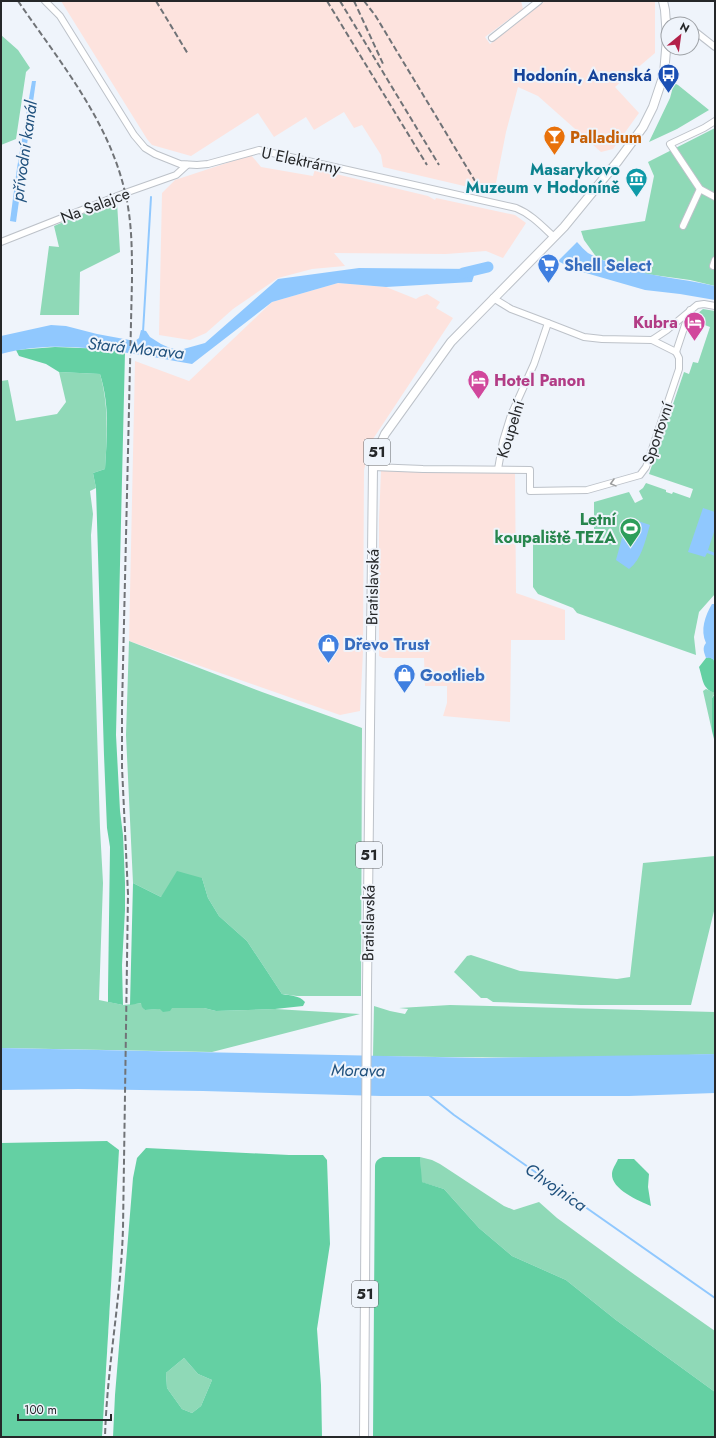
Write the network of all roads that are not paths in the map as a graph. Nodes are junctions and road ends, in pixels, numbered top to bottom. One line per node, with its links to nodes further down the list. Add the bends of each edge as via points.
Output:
1 (45, 1): 10 (street, U Elektrárny, via 60,16 134,135 145,148 154,154)
2 (539, 1): 6 (street)
3 (664, 1): 4 (main road, 51)
4 (666, 16)
5 (700, 35): 7 (street)
6 (492, 38)
7 (715, 47)
8 (666, 56): 14 (main road, 51, via 659,91 648,118 618,161)
9 (715, 121): 11 (street, via 670,144)
10 (187, 165): 14 (street, U Elektrárny, via 208,164 259,150 516,208 525,212); 15 (street, Na Salajce, via 176,174)
11 (700, 189): 12 (street); 13 (street)
12 (715, 197)
13 (683, 226)
14 (554, 237): 16 (main road, Bratislavská / 51)
15 (1, 242)
16 (493, 298): 19 (street, via 511,309); 22 (main road, Bratislavská / 51, via 451,342 393,423 379,445)
17 (715, 306): 18 (street, via 704,304)
18 (691, 309): 20 (street); 21 (street)
19 (548, 323): 20 (street, via 592,338); 23 (street, Koupelní, via 534,364 511,415)
20 (652, 340): 21 (street)
21 (676, 352): 23 (street, Sportovní, one-way to 23, via 680,358 679,369 644,471 640,475 587,490 530,491 530,470)
22 (373, 467): 23 (street); 24 (main road, Bratislavská / 51)
23 (498, 469)
24 (364, 1437)

